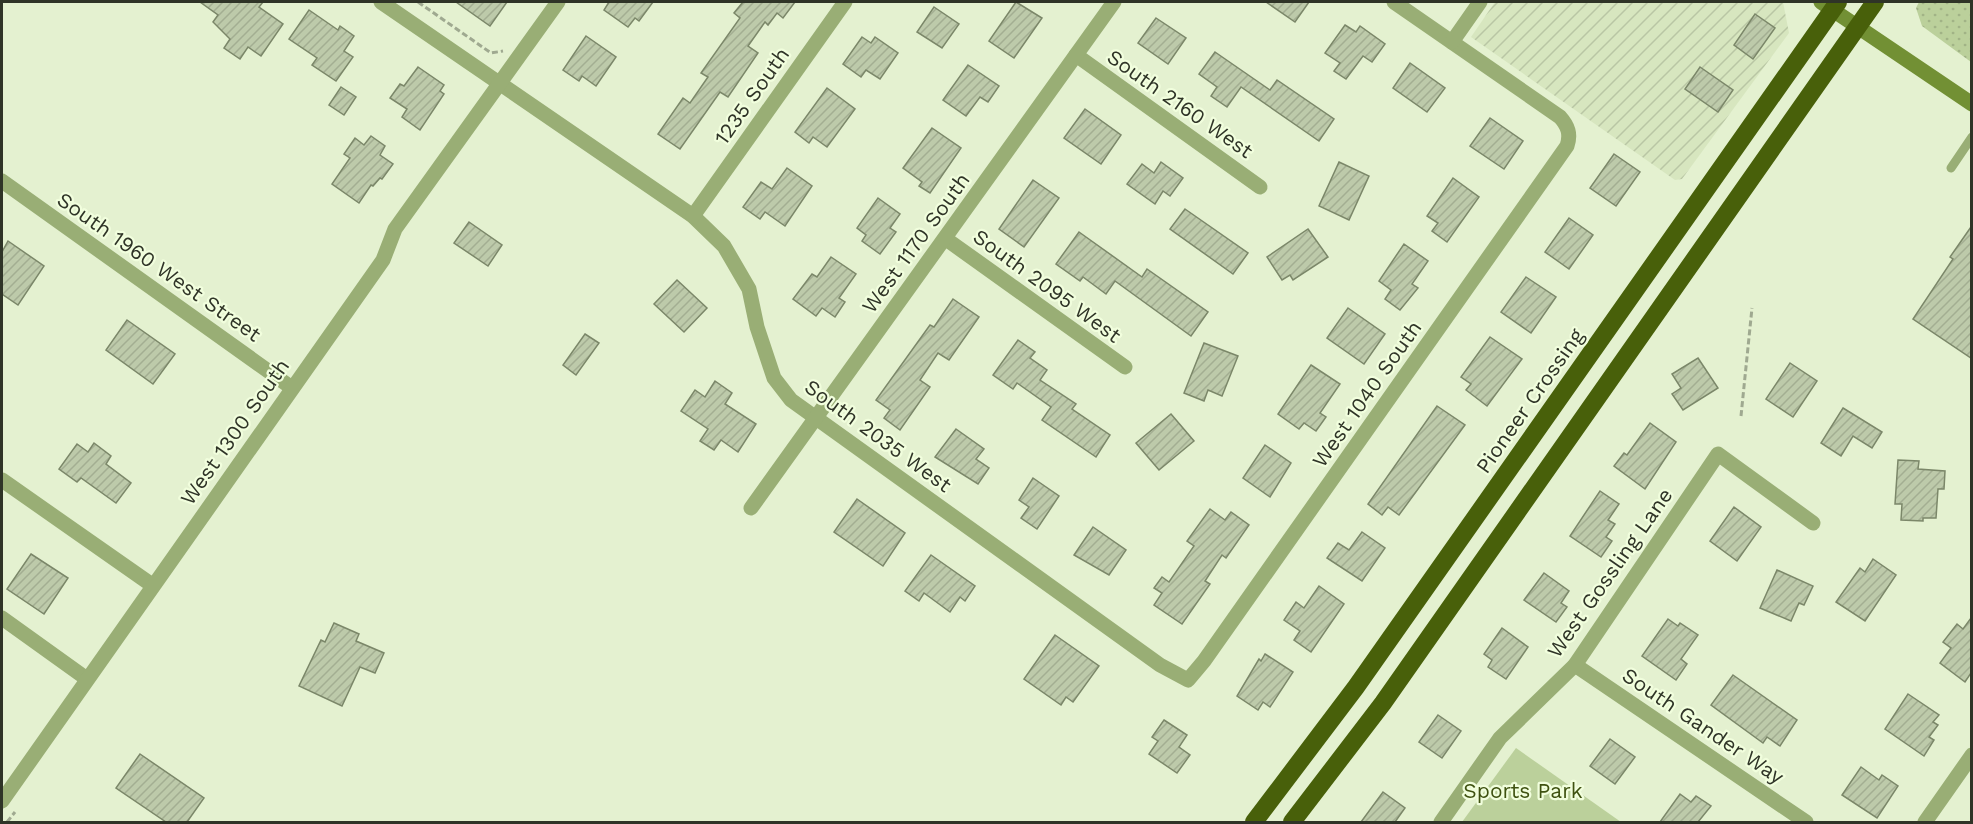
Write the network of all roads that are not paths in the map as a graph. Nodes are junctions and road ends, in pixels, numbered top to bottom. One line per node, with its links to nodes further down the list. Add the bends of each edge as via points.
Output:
1 (381, 2): 12 (street, South 2035 West)
2 (558, 2): 12 (street, West 1300 South)
3 (845, 2): 18 (street, 1235 South)
4 (1114, 2): 11 (street, West 1170 South)
5 (1394, 2): 10 (street)
6 (1480, 2): 10 (street)
7 (1875, 2): 9 (highway)
8 (1830, 4): 9 (main road); 33 (highway, Pioneer Crossing, via 1356,687)
9 (1857, 27): 13 (main road); 34 (highway, via 1383,703)
10 (1452, 42): 30 (street, West 1040 South, via 1560,117 1568,129 1567,146)
11 (1076, 56): 17 (street, South 2160 West); 19 (street, West 1170 South)
12 (499, 85): 18 (street, South 2035 West); 21 (street, West 1300 South, via 395,229 383,260)
13 (1971, 104)
14 (1971, 137): 15 (lane)
15 (1951, 168)
16 (2, 181): 21 (street, South 1960 West Street)
17 (1260, 187)
18 (693, 216): 22 (street, South 2035 West, via 724,246 749,289 774,378 791,400)
19 (946, 238): 20 (street, South 2095 West); 22 (street, West 1170 South)
20 (1125, 367)
21 (292, 388): 26 (street, West 1300 South)
22 (816, 419): 24 (street, West 1170 South); 30 (street, South 2035 West)
23 (2, 480): 26 (street)
24 (751, 508)
25 (1813, 523): 28 (street, West Gossling Lane, via 1718,454)
26 (152, 585): 29 (street, West 1300 South)
27 (2, 618): 29 (street)
28 (1575, 665): 35 (street, West Gossling Lane, via 1500,738); 36 (street, South Gander Way)
29 (87, 679): 32 (street, West 1300 South)
30 (1188, 680)
31 (1971, 755): 37 (street)
32 (2, 801)
33 (1254, 822)
34 (1292, 822)
35 (1441, 822)
36 (1806, 822)
37 (1925, 822)

